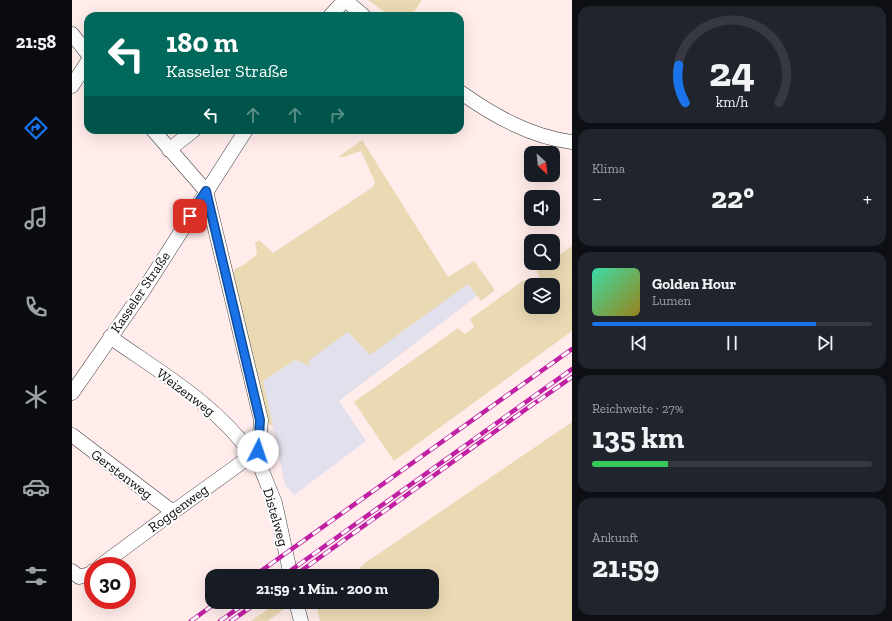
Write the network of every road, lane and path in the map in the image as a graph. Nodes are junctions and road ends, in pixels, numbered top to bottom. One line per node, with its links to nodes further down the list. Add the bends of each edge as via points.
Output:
1 (345, 0): 2 (street); 3 (street)
2 (334, 12)
3 (359, 12)
4 (72, 34): 5 (street)
5 (84, 49)
6 (84, 67): 7 (street)
7 (72, 86)
8 (464, 95): 12 (street, via 511,124 541,135)
9 (155, 134): 13 (street)
10 (189, 134): 13 (street)
11 (243, 134): 14 (street, Kasseler Straße)
12 (572, 142)
13 (169, 150): 14 (street)
14 (206, 191): 15 (street, Kasseler Straße, via 143,291); 18 (street, via 260,420)
15 (110, 337): 16 (street, Kasseler Straße); 18 (street, Weizenweg, via 200,400 227,425)
16 (72, 393)
17 (72, 435): 19 (street, Gerstenweg)
18 (255, 457): 19 (street, Roggenweg); 21 (street, Distelweg, via 275,503)
19 (173, 512): 20 (street, Roggenweg)
20 (112, 557)
21 (289, 569)
22 (72, 571): 23 (street, via 78,577)
23 (84, 576)
24 (298, 609): 25 (street)
25 (301, 621)

